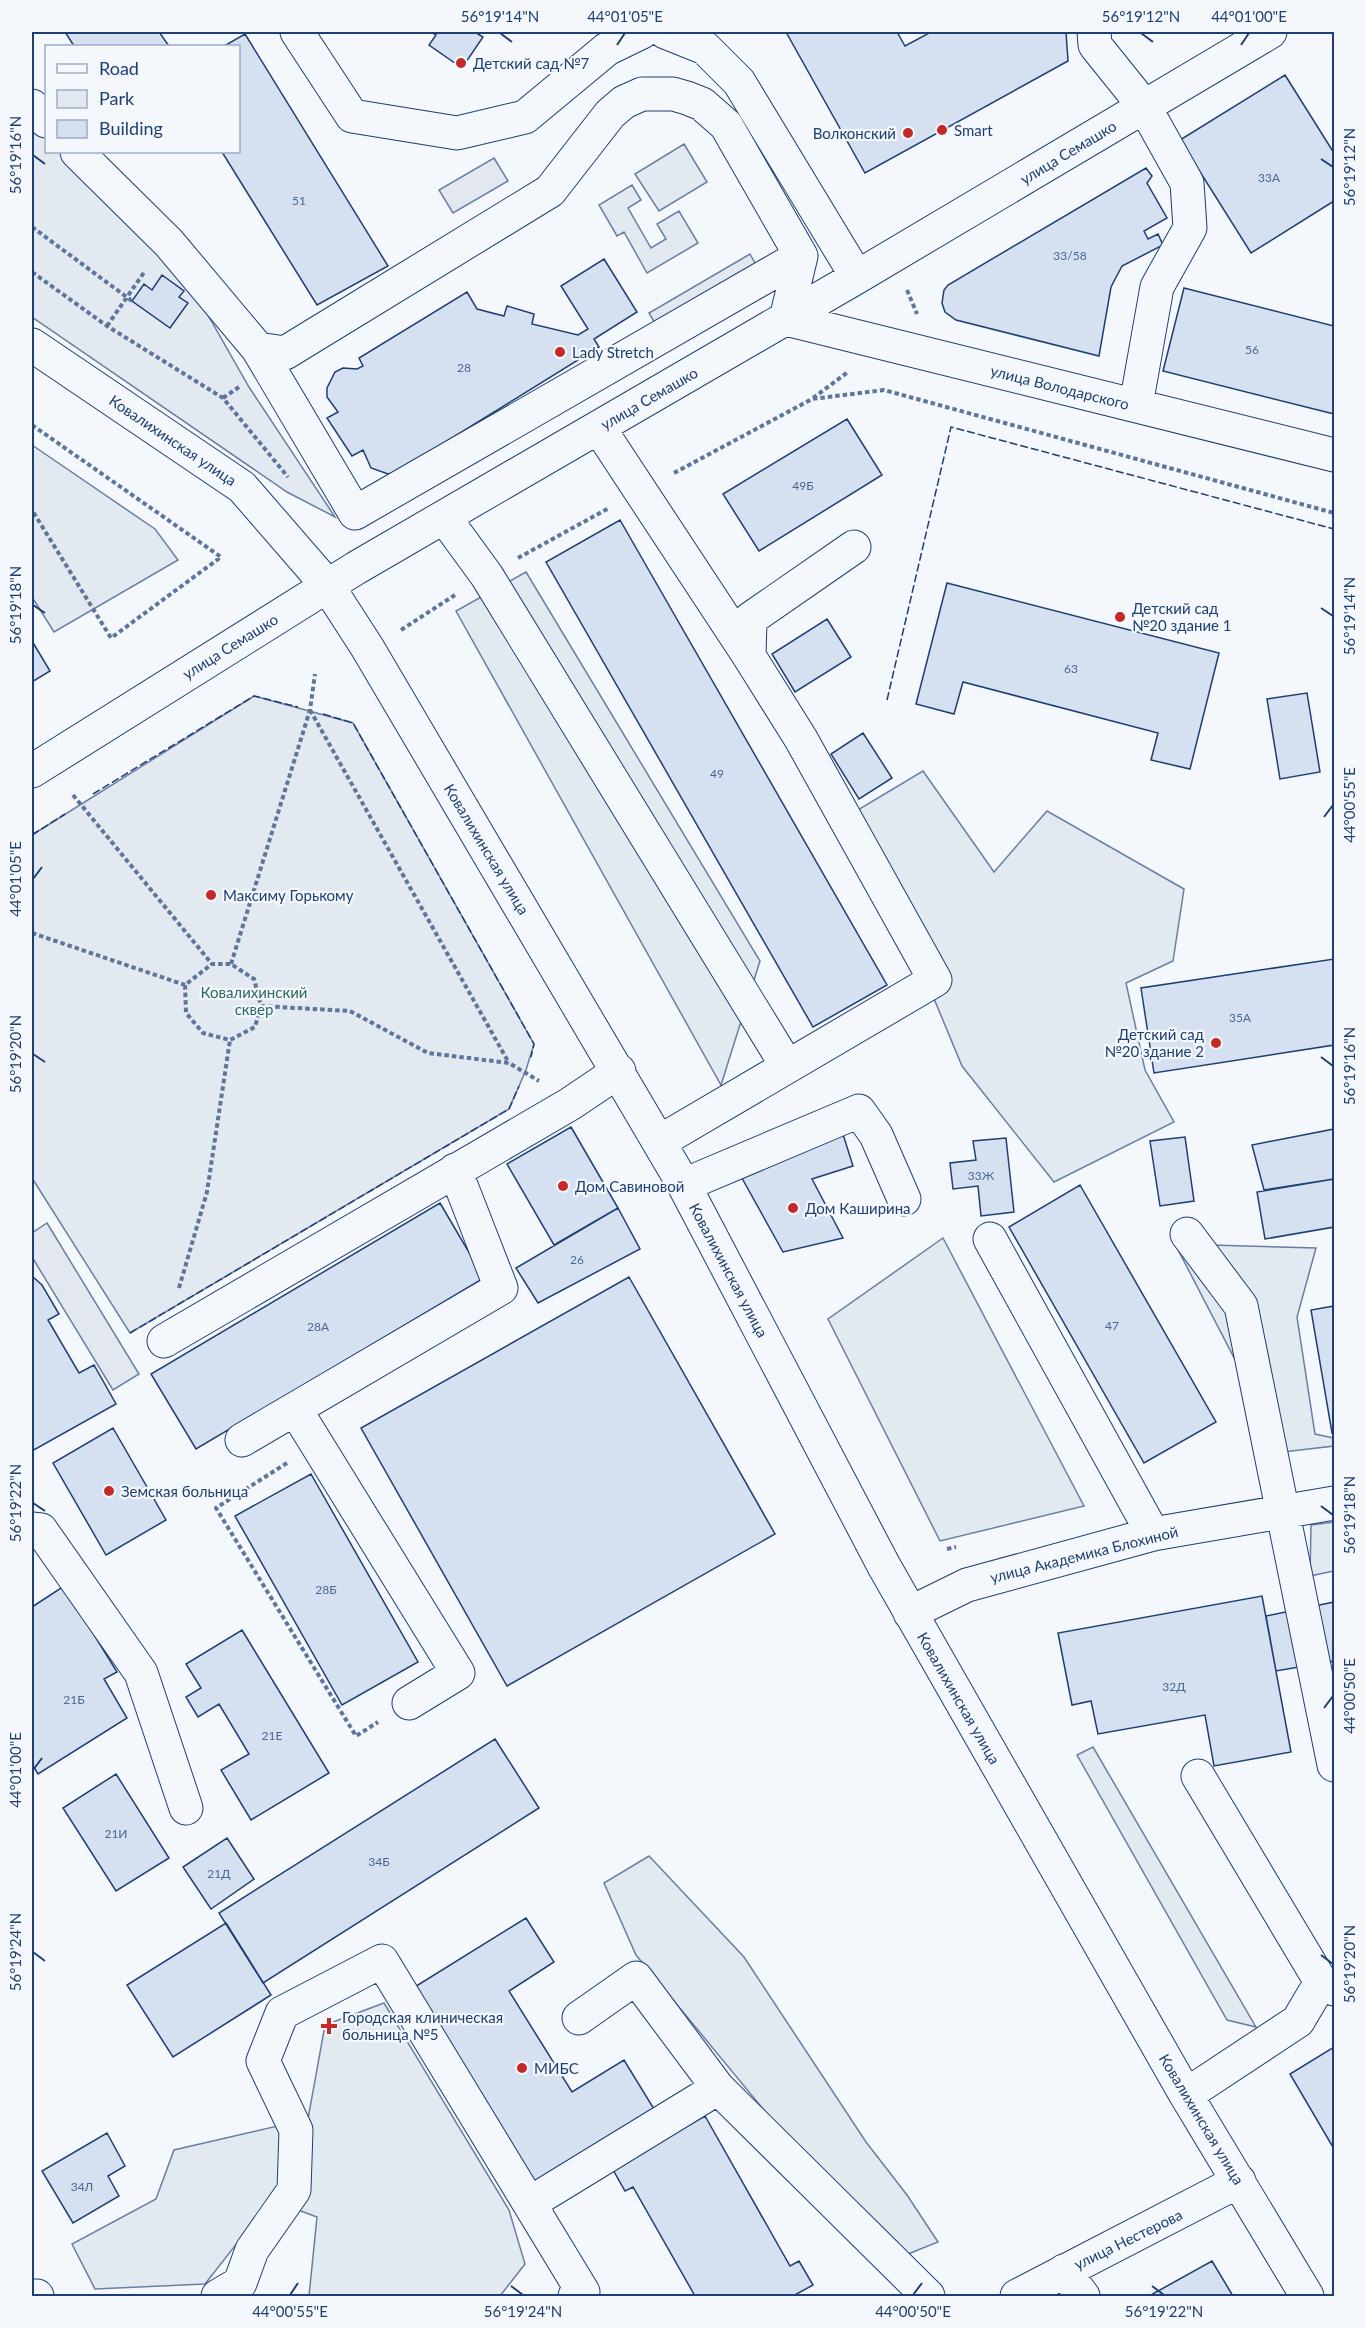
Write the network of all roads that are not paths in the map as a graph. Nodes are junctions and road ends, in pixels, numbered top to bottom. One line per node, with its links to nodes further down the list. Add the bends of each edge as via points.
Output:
1 (297, 32): 2 (street, via 352,116 457,133 525,117 607,49)
2 (642, 32)
3 (665, 32): 11 (street, via 705,48 740,82)
4 (1094, 32): 7 (street, via 1095,45)
5 (1269, 32): 7 (street, улица Семашко)
6 (32, 106): 8 (street)
7 (1144, 106): 11 (street, улица Семашко); 15 (street, via 1188,183 1190,228 1157,287)
8 (45, 120)
9 (78, 153): 14 (street, via 169,243)
10 (801, 256): 12 (street); 14 (street, via 355,513); 14 (street, via 726,125 702,104 687,98 642,94 610,114 550,191 285,353)
11 (857, 277): 12 (street, улица Семашко)
12 (786, 319): 15 (street, улица Володарского); 16 (street, улица Семашко)
13 (32, 345): 20 (street, Ковалихинская улица, via 242,487)
14 (258, 349)
15 (1136, 405): 17 (street, улица Володарского)
16 (599, 428): 18 (street, улица Семашко); 21 (street)
17 (1335, 455)
18 (444, 517): 20 (street, улица Семашко); 23 (street, via 487,576)
19 (854, 547): 21 (street, via 750,619)
20 (327, 585): 22 (street, улица Семашко); 24 (street, Ковалихинская улица)
21 (749, 656): 23 (street, via 801,739 935,980)
22 (32, 771)
23 (787, 1066): 25 (street)
24 (619, 1071): 25 (street, Ковалихинская улица); 26 (street)
25 (659, 1142): 27 (street, Ковалихинская улица)
26 (455, 1170): 31 (street); 32 (street, via 501,1288)
27 (684, 1185): 28 (street, via 859,1110 876,1135); 38 (street, Ковалихинская улица)
28 (904, 1199)
29 (1187, 1234): 35 (street, via 1241,1306)
30 (990, 1239): 37 (street)
31 (164, 1341)
32 (295, 1409): 33 (street); 39 (street, via 458,1672)
33 (242, 1440)
34 (1335, 1503): 35 (street, улица Академика Блохиной)
35 (1281, 1512): 37 (street, улица Академика Блохиной); 40 (street, via 1305,1608)
36 (32, 1529): 42 (street, via 41,1530 141,1673)
37 (1153, 1534): 38 (street, улица Академика Блохиной, via 967,1585)
38 (910, 1613): 46 (street, Ковалихинская улица)
39 (396, 1711)
40 (1335, 1766)
41 (1198, 1776): 43 (street)
42 (186, 1808)
43 (1328, 1985): 46 (street, via 1298,2021)
44 (579, 2018): 45 (street, via 636,1978)
45 (718, 2088): 48 (street); 52 (street)
46 (1186, 2095): 47 (street, Ковалихинская улица)
47 (1239, 2181): 49 (street, улица Нестерова); 54 (street, Ковалихинская улица)
48 (530, 2203): 50 (street, via 382,1961 282,2013 263,2061 296,2130 294,2190 252,2250); 51 (street, via 583,2292)
49 (1074, 2284): 53 (street, улица Нестерова)
50 (236, 2292)
51 (575, 2296)
52 (928, 2296)
53 (1017, 2296)
54 (1306, 2296)

